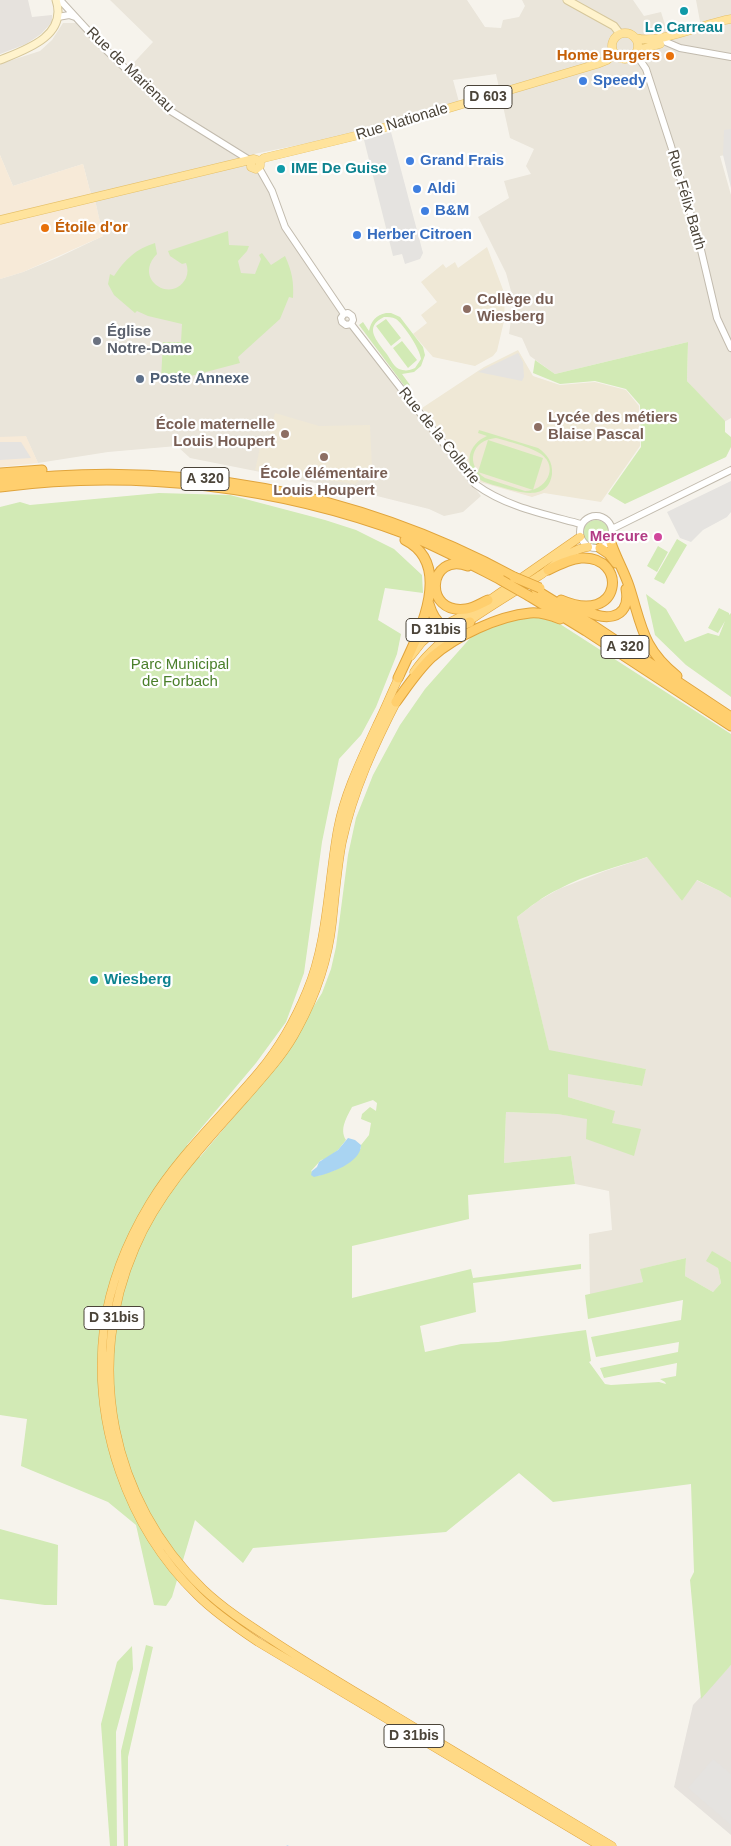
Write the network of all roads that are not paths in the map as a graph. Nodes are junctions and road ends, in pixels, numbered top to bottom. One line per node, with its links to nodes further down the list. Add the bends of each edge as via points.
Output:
1 (56, 0): 4 (main road)
2 (60, 0): 5 (street, Rue de Marienau)
3 (567, 0): 8 (main road, via 614,26)
4 (58, 17): 5 (street, via 68,15); 14 (main road, via 50,33 41,41)
5 (76, 18): 15 (street, Rue de Marienau, via 169,110)
6 (731, 19): 7 (main road)
7 (678, 33): 9 (main road, via 653,40); 10 (main road)
8 (620, 34): 9 (main road); 12 (main road, via 613,41)
9 (636, 38): 11 (main road)
10 (666, 42): 11 (main road); 13 (street, via 680,48)
11 (637, 52): 12 (main road, via 624,60); 19 (street, Rue Félix Barth, via 671,146 717,318)
12 (614, 54): 16 (main road, Rue Nationale / D 603, via 589,66 359,135 264,158)
13 (731, 57)
14 (0, 60)
15 (231, 149): 16 (street, Rue de Marienau); 17 (street)
16 (255, 164): 17 (main road, Rue Nationale / D 603); 26 (street, Rue de la Collerie, via 272,191 285,226 344,314 342,322 351,324 474,484 512,505)
17 (228, 166): 18 (main road, Rue Nationale / D 603)
18 (0, 220)
19 (731, 348)
20 (731, 470): 27 (street)
21 (0, 472): 22 (highway, via 94,469)
22 (129, 473): 23 (highway, A 320, via 39,476); 34 (highway, A 320, via 191,477 269,488 346,507 432,537)
23 (0, 481)
24 (0, 487): 25 (highway, A 320, via 102,481 190,484 267,496)
25 (345, 514): 33 (highway, A 320, via 406,535); 37 (highway, via 395,534 421,551 429,572)
26 (581, 524): 27 (street, via 588,517 598,516 607,520); 28 (street)
27 (612, 529): 29 (street)
28 (580, 537): 30 (street); 36 (highway, D 31bis)
29 (610, 540): 31 (street); 44 (highway, via 653,653)
30 (588, 547): 31 (street); 32 (highway, D 31bis, via 573,552)
31 (600, 548): 38 (highway, via 615,561 626,590 625,606 616,615 605,617 588,613)
32 (548, 570): 38 (highway, via 579,558 599,561 608,568 612,586 606,600 589,608); 39 (highway, D 31bis)
33 (486, 572): 34 (highway, A 320); 36 (highway, via 456,563 438,574 435,588 444,605 452,608 469,608)
34 (508, 577): 35 (highway, bridge); 35 (highway, A 320, bridge)
35 (535, 591): 38 (highway); 41 (highway, A 320); 44 (highway, A 320, via 592,624)
36 (488, 600): 40 (highway, D 31bis)
37 (429, 603): 40 (highway, via 433,616); 42 (highway)
38 (580, 607)
39 (470, 622): 40 (highway, via 454,627); 43 (highway, D 31bis, via 431,651 419,664)
40 (442, 625): 42 (highway, D 31bis, via 414,651)
41 (586, 631): 43 (highway, via 556,618 530,613 493,623 448,644 417,673); 46 (highway, A 320)
42 (398, 678): 47 (highway, D 31bis, via 348,794 339,826 317,956 294,1020 261,1070 170,1174 129,1244 115,1279 104,1327 102,1374 107,1425 115,1458 139,1517 172,1568 196,1595 258,1642)
43 (396, 702): 48 (highway, D 31bis, via 351,804 326,955 316,990 297,1032 176,1179 135,1246 122,1282 112,1327 109,1374 114,1424 121,1456 156,1533 202,1589 234,1616 292,1654)
44 (713, 705): 45 (highway, A 320)
45 (731, 717)
46 (731, 726)
47 (600, 1846)
48 (612, 1846)

